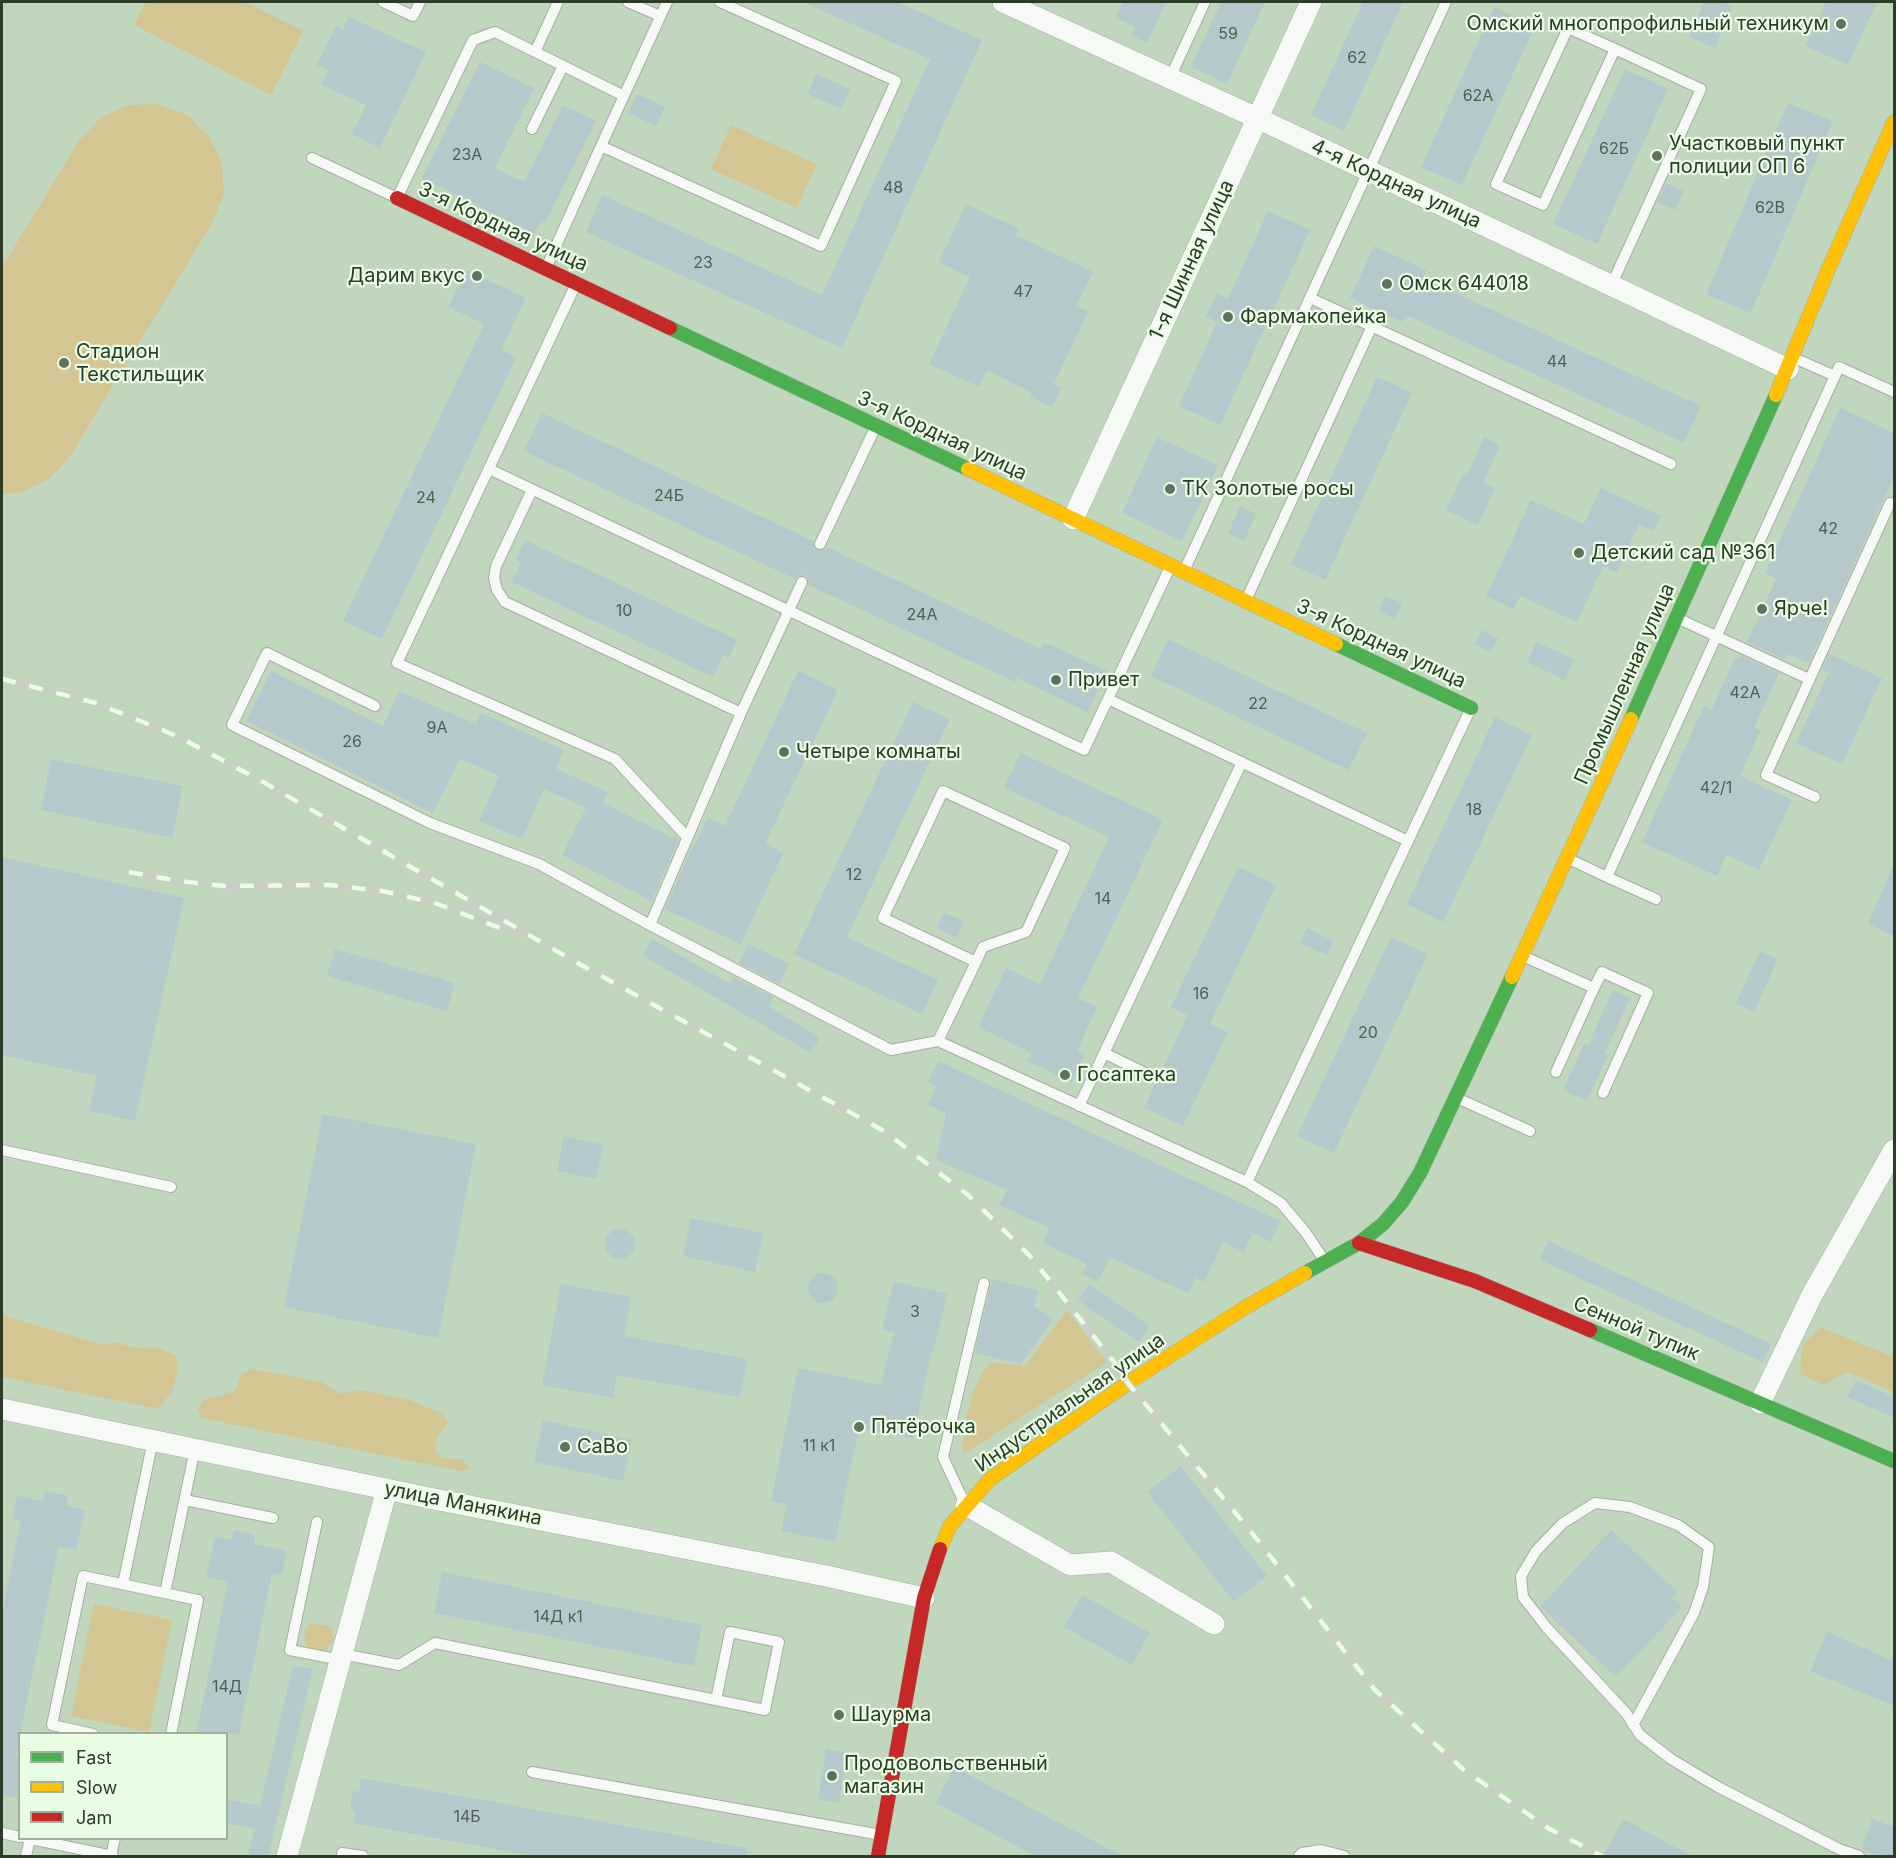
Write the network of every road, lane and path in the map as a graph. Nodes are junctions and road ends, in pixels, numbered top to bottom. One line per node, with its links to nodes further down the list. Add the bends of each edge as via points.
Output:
1 (383, 2): 2 (lane, via 413,16)
2 (420, 2)
3 (558, 2): 13 (lane)
4 (628, 2): 11 (lane)
5 (667, 2): 11 (lane)
6 (720, 2): 20 (lane, via 896,81 821,246)
7 (1003, 2): 15 (street, 4-я Кордная улица)
8 (1205, 2): 15 (lane)
9 (1311, 2): 17 (street, 1-я Шинная улица)
10 (1446, 2): 22 (lane)
11 (660, 16): 16 (lane)
12 (1615, 49): 12 (lane, via 1568,27 1496,184 1543,205); 26 (lane, via 1701,89)
13 (535, 52): 14 (lane); 23 (lane, via 495,32 473,40)
14 (563, 66): 16 (lane); 19 (lane)
15 (1170, 78): 17 (street, 4-я Кордная улица)
16 (624, 96): 20 (lane)
17 (1257, 118): 22 (street, 4-я Кордная улица); 37 (street, 1-я Шинная улица)
18 (1894, 122): 29 (main road, Промышленная улица)
19 (532, 129)
20 (601, 146): 24 (lane)
21 (312, 158): 23 (lane)
22 (1368, 171): 26 (street, 4-я Кордная улица); 27 (lane)
23 (397, 198): 24 (main road, 3-я Кордная улица)
24 (545, 269): 25 (main road, 3-я Кордная улица)
25 (576, 284): 32 (main road, 3-я Кордная улица); 34 (lane)
26 (1611, 286): 29 (street, 4-я Кордная улица)
27 (1310, 298): 28 (lane); 39 (lane)
28 (1372, 326): 33 (lane); 41 (lane)
29 (1791, 363): 30 (lane); 43 (main road, Промышленная улица)
30 (1835, 376): 31 (lane, via 1839,367); 44 (lane)
31 (1894, 392)
32 (876, 426): 37 (main road, 3-я Кордная улица); 38 (lane)
33 (1671, 464)
34 (489, 469): 35 (lane); 52 (lane, via 397,663 615,759)
35 (532, 490): 42 (lane); 49 (lane, via 496,566 497,590 505,602)
36 (1890, 503): 45 (lane)
37 (1073, 519): 39 (main road, 3-я Кордная улица)
38 (820, 544)
39 (1177, 569): 41 (main road, 3-я Кордная улица); 46 (lane)
40 (802, 582): 42 (lane)
41 (1245, 601): 48 (main road, 3-я Кордная улица)
42 (789, 611): 46 (lane, via 1084,750); 49 (lane)
43 (1676, 618): 44 (lane); 54 (main road, Промышленная улица)
44 (1717, 636): 45 (lane); 55 (lane)
45 (1809, 679): 51 (lane, via 1766,775)
46 (1108, 699): 50 (lane)
47 (375, 706): 57 (lane, via 267,653 232,725 430,823 538,864)
48 (1471, 708): 53 (lane)
49 (741, 713): 52 (lane)
50 (1242, 762): 53 (lane); 62 (lane)
51 (1815, 797)
52 (687, 837): 57 (lane)
53 (1408, 841): 71 (lane)
54 (1568, 859): 55 (lane); 58 (main road, Промышленная улица)
55 (1607, 877): 56 (lane)
56 (1656, 899)
57 (650, 925): 61 (lane, via 891,1050)
58 (1522, 956): 60 (lane); 66 (main road, Промышленная улица)
59 (975, 962): 59 (lane, via 983,946 1026,932 1065,848 943,791 883,918); 61 (lane)
60 (1594, 988): 64 (lane); 65 (lane, via 1602,972 1648,993)
61 (938, 1041): 67 (lane)
62 (1104, 1053): 63 (lane); 67 (lane)
63 (1145, 1072)
64 (1556, 1072)
65 (1603, 1093)
66 (1456, 1098): 68 (lane); 73 (main road, Промышленная улица, via 1402,1202)
67 (1079, 1106): 71 (lane)
68 (1530, 1131)
69 (2, 1150): 72 (lane)
70 (1894, 1150): 76 (street, via 1812,1295)
71 (1247, 1182): 74 (lane, via 1281,1203)
72 (171, 1187)
73 (1359, 1243): 74 (main road, Индустриальная улица); 76 (main road, Сенной тупик, via 1475,1281)
74 (1324, 1261): 83 (main road, Индустриальная улица, via 1128,1383 990,1479)
75 (984, 1283): 83 (lane, via 943,1457)
76 (1760, 1403): 80 (main road, Сенной тупик)
77 (2, 1409): 78 (street, улица Манякина)
78 (153, 1440): 79 (street, улица Манякина); 86 (lane)
79 (195, 1449): 81 (street, улица Манякина); 82 (lane)
80 (1894, 1461)
81 (387, 1489): 88 (street, улица Манякина); 90 (street)
82 (185, 1500): 84 (lane); 87 (lane)
83 (966, 1505): 88 (main road, Индустриальная улица, via 946,1535); 89 (street, via 1070,1565 1111,1562)
84 (273, 1518)
85 (317, 1522): 90 (lane, via 290,1650)
86 (123, 1584): 87 (lane); 93 (lane, via 83,1576 52,1725)
87 (165, 1593): 94 (lane, via 198,1600)
88 (924, 1598): 98 (main road, Индустриальная улица)
89 (1214, 1624)
90 (342, 1657): 91 (lane, via 399,1665 435,1643); 106 (street)
91 (716, 1700): 91 (lane, via 729,1632 779,1642 765,1710)
92 (1633, 1725): 92 (lane, via 1694,1613 1703,1587 1709,1547 1678,1525 1630,1507 1595,1503 1563,1523 1536,1551 1521,1576 1523,1597); 111 (lane, via 1671,1759 1718,1787)
93 (88, 1732)
94 (171, 1732)
95 (532, 1772): 98 (lane)
96 (2, 1833): 97 (lane)
97 (18, 1836)
98 (881, 1836): 104 (main road, Индустриальная улица)
99 (25, 1840): 105 (lane)
100 (43, 1840): 102 (lane)
101 (115, 1840): 103 (lane)
102 (70, 1843): 103 (lane)
103 (112, 1856)
104 (878, 1856)
105 (26, 1857)
106 (287, 1857)
107 (342, 1857): 108 (lane, via 342,1853)
108 (363, 1857)
109 (1299, 1857): 110 (lane, via 1321,1850)
110 (1344, 1857)
111 (1860, 1857)

